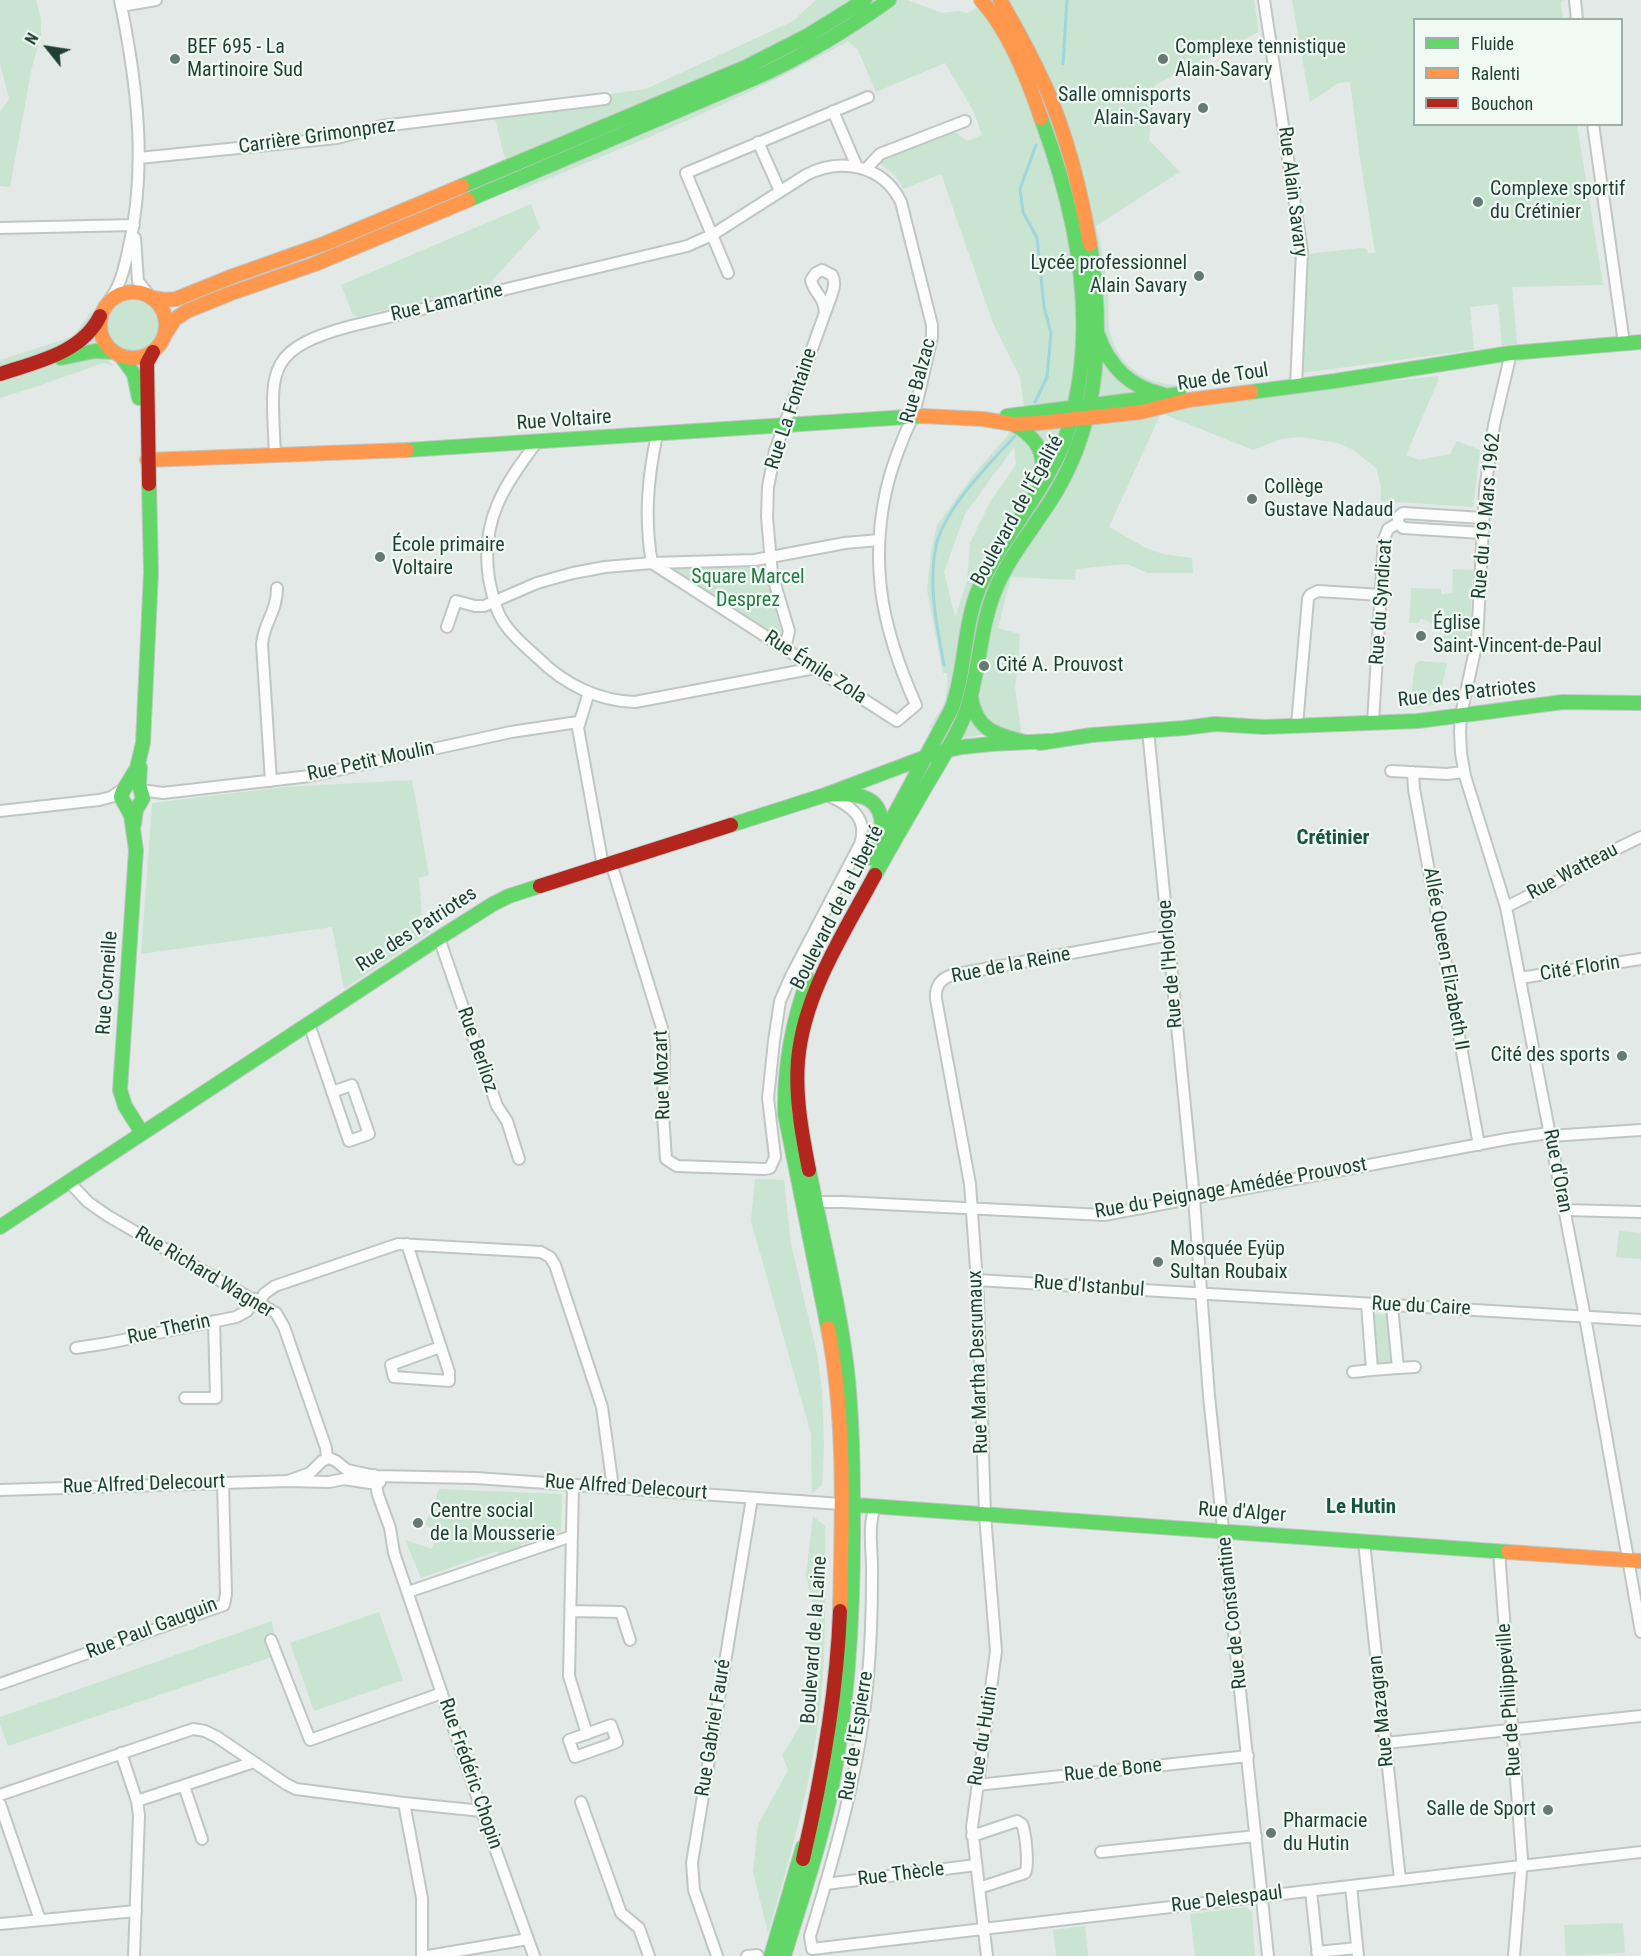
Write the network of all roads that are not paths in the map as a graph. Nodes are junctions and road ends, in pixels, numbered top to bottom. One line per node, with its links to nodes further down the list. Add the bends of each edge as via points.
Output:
1 (156, 0): 8 (street)
2 (865, 0): 23 (main road, via 810,35 755,63 346,235 182,297)
3 (890, 0): 28 (main road, via 808,53 764,74 315,264 187,311)
4 (981, 0): 39 (main road, Boulevard de l'Égalité, via 998,24 1031,90 1064,186 1078,258 1082,315 1080,376)
5 (1000, 0): 27 (main road, Boulevard de l'Égalité, via 1048,93 1074,168 1091,252)
6 (1264, 0): 36 (street, Rue Alain Savary, via 1302,251)
7 (1575, 0): 9 (street)
8 (121, 3): 16 (street, via 133,64)
9 (1578, 18)
10 (868, 97): 12 (street)
11 (604, 99): 16 (street, Carrière Grimonprez, via 382,126 337,138)
12 (833, 111): 15 (street); 17 (street)
13 (965, 121): 17 (street, via 880,154)
14 (1593, 126): 30 (street)
15 (758, 142): 18 (street); 21 (street, via 686,173)
16 (139, 158): 19 (street)
17 (862, 168): 18 (street, via 841,165 820,169); 40 (street, Rue Balzac, via 887,181 901,202 932,325)
18 (780, 191): 21 (street)
19 (134, 225): 20 (street); 23 (street, via 138,281); 24 (street, via 120,281)
20 (0, 228)
21 (712, 235): 22 (street); 46 (street, Rue Lamartine, via 676,250 351,326 305,341 288,354 275,376)
22 (728, 273)
23 (151, 297): 24 (main road, via 125,292); 28 (main road, via 164,313)
24 (108, 302): 26 (main road)
25 (825, 313): 42 (street, Rue La Fontaine)
26 (101, 316): 33 (main road, via 101,336); 34 (main road, via 82,340)
27 (1096, 321): 37 (main road, Rue de Toul, via 1105,352 1127,380 1155,393); 38 (main road, Boulevard de l'Égalité)
28 (164, 336): 31 (main road)
29 (1641, 342): 30 (main road, Rue de Toul)
30 (1624, 343): 32 (main road, Rue de Toul)
31 (153, 352): 33 (main road, via 135,358); 47 (main road, Rue Corneille, via 147,369)
32 (1511, 353): 36 (main road, Rue de Toul, via 1363,376 1330,374); 49 (street, Rue du 19 Mars 1962, via 1493,432)
33 (117, 354): 34 (main road, via 92,351); 47 (main road, Rue Corneille, via 136,379)
34 (22, 367): 35 (main road)
35 (0, 374)
36 (1296, 382): 37 (main road, Rue de Toul); 38 (main road, Rue de Toul, via 1160,408)
37 (1180, 394): 38 (main road, Rue de Toul)
38 (1089, 411): 39 (main road, Rue Voltaire); 62 (main road, Boulevard de l'Égalité, via 1062,481 1011,556 992,595)
39 (1073, 413): 41 (main road, Rue Voltaire); 43 (main road, Rue Voltaire, via 1039,423); 48 (main road, Boulevard de l'Égalité, via 1055,463)
40 (913, 415): 41 (main road, Rue Voltaire); 42 (main road, Rue Voltaire); 52 (street, Rue Balzac, via 891,474)
41 (983, 418): 43 (main road, Rue Voltaire)
42 (785, 424): 44 (main road, Rue Voltaire); 53 (street, Rue La Fontaine, via 768,487)
43 (1012, 424): 48 (main road, via 1030,434 1038,444 1043,469)
44 (657, 434): 45 (main road, Rue Voltaire); 54 (street, via 647,497)
45 (537, 442): 46 (main road, Rue Voltaire); 57 (street, via 507,483 494,514 487,558)
46 (275, 456): 47 (main road, Rue Voltaire)
47 (147, 460): 80 (main road, Rue Corneille, via 150,586 144,735)
48 (1038, 494): 73 (main road, Boulevard de l'Égalité, via 985,576 967,630 956,700)
49 (1483, 518): 50 (street, via 1403,513); 51 (street, Rue du 19 Mars 1962)
50 (1398, 523): 51 (street, via 1403,528); 56 (street, Rue du Syndicat, via 1388,529 1384,538)
51 (1482, 533): 65 (street, Rue du 19 Mars 1962, via 1476,646)
52 (879, 540): 53 (street); 64 (street, Rue Balzac, via 888,631)
53 (770, 558): 54 (street); 59 (street, Rue La Fontaine, via 789,631)
54 (652, 562): 57 (street, via 573,573 525,587); 59 (street, Rue Émile Zola)
55 (277, 588): 78 (street, via 276,604 262,644)
56 (1381, 595): 67 (street, Rue du Syndicat); 68 (street, via 1318,591 1310,595)
57 (494, 602): 58 (street, via 480,606 456,601); 61 (street, via 505,625 545,665)
58 (447, 627)
59 (785, 648): 60 (street, Rue Émile Zola)
60 (815, 668): 61 (street, via 635,702); 64 (street, Rue Émile Zola, via 897,721)
61 (589, 692): 66 (street)
62 (971, 696): 71 (main road, via 974,714 983,726); 72 (main road, Boulevard de l'Égalité)
63 (1641, 703): 65 (main road, Rue des Patriotes, via 1563,702)
64 (916, 705)
65 (1461, 715): 67 (main road, Rue des Patriotes); 77 (street, Rue d'Oran)
66 (578, 722): 78 (street, Rue Petit Moulin); 85 (street)
67 (1373, 723): 68 (main road, Rue des Patriotes)
68 (1297, 725): 69 (main road, Rue des Patriotes, via 1250,728 1218,724)
69 (1148, 730): 70 (main road, Rue des Patriotes); 87 (street, Rue de l'Horloge)
70 (1049, 741): 71 (main road, Rue des Patriotes); 73 (main road, Rue des Patriotes)
71 (1024, 742): 72 (main road, Rue des Patriotes)
72 (947, 750): 73 (main road, Boulevard de l'Égalité)
73 (933, 760): 75 (main road, Rue des Patriotes); 79 (main road, Rue des Patriotes); 101 (main road, Boulevard de la Liberté, via 818,983 807,1015 799,1052 797,1097)
74 (1391, 771): 76 (street)
75 (919, 772): 79 (main road, Rue des Patriotes); 83 (main road, Boulevard de la Liberté)
76 (1413, 772): 77 (street); 96 (street, Allée Queen Elizabeth II)
77 (1464, 772): 86 (street, Rue d'Oran)
78 (271, 781): 80 (street, Rue Petit Moulin)
79 (825, 795): 83 (main road, via 856,794 874,804 882,822); 84 (street, Boulevard de la Liberté, via 847,805 860,819 863,833); 85 (main road, Rue des Patriotes)
80 (133, 796): 81 (street, Rue Petit Moulin); 94 (main road, Rue Corneille, via 135,861 120,1090)
81 (0, 811)
82 (1641, 837): 86 (street, Rue Watteau)
83 (880, 842): 84 (street, Boulevard de la Liberté); 101 (main road, Boulevard de la Liberté, via 810,972 789,1036 785,1114)
84 (856, 853): 98 (street, Boulevard de la Liberté, via 780,1001 768,1098 774,1157 770,1168)
85 (607, 864): 88 (main road, Rue des Patriotes, via 509,896); 98 (street, Rue Mozart, via 662,1028 666,1159 676,1166)
86 (1506, 907): 90 (street, Rue d'Oran)
87 (1168, 935): 100 (street, Rue de l'Horloge); 102 (street, Rue de la Reine, via 952,975 939,984 935,996)
88 (439, 938): 91 (main road, Rue des Patriotes); 97 (street, Rue Berlioz, via 496,1106 507,1122)
89 (1641, 959): 90 (street, Cité Florin)
90 (1520, 978): 95 (street, Rue d'Oran)
91 (309, 1024): 92 (street); 94 (main road, Rue des Patriotes)
92 (332, 1092): 92 (street, via 349,1141 369,1134 352,1085)
93 (1641, 1130): 95 (street, Rue du Peignage Amédée Prouvost)
94 (142, 1133): 99 (main road, Rue des Patriotes)
95 (1550, 1135): 96 (street, Rue du Peignage Amédée Prouvost); 103 (street, Rue d'Oran)
96 (1479, 1145): 100 (street, Rue du Peignage Amédée Prouvost)
97 (519, 1160)
98 (765, 1169)
99 (69, 1182): 105 (main road, Rue des Patriotes); 109 (street, Rue Richard Wagner, via 108,1216)
100 (1194, 1198): 102 (street, Rue du Peignage Amédée Prouvost, via 1100,1215); 108 (street, Rue de Constantine)
101 (808, 1202): 102 (street, Rue du Peignage Amédée Prouvost); 113 (main road, Boulevard de la Liberté); 116 (main road, Boulevard de la Liberté)
102 (973, 1209): 107 (street, Rue Martha Desrumaux)
103 (1564, 1210): 104 (street); 112 (street, Rue d'Oran)
104 (1641, 1212)
105 (0, 1227)
106 (407, 1244): 109 (street, Rue Therin, via 275,1286); 117 (street); 131 (street, Rue Therin, via 536,1250 552,1260 600,1399)
107 (977, 1280): 108 (street, Rue d'Istanbul); 136 (street, Rue Martha Desrumaux)
108 (1201, 1294): 110 (street, Rue du Caire); 137 (street, Rue de Constantine)
109 (257, 1301): 115 (street, Rue Therin, via 242,1314); 124 (street, Rue Richard Wagner, via 276,1312 284,1327 324,1441)
110 (1367, 1304): 111 (street, Rue du Caire); 121 (street)
111 (1392, 1306): 112 (street, Rue du Caire); 120 (street)
112 (1585, 1317): 114 (street, Rue du Caire); 141 (street, Rue d'Oran)
113 (827, 1319): 134 (main road, Boulevard de la Laine)
114 (1641, 1320)
115 (214, 1321): 118 (street, Rue Therin); 123 (street, via 216,1398)
116 (842, 1326): 134 (main road, Boulevard de la Laine, via 851,1415)
117 (440, 1347): 117 (street, via 449,1371 448,1381 394,1377 391,1365)
118 (76, 1348)
119 (1415, 1366): 120 (street)
120 (1398, 1368): 121 (street)
121 (1372, 1370): 122 (street)
122 (1353, 1372)
123 (185, 1398)
124 (323, 1462): 125 (street, via 335,1460); 127 (street, Rue Alfred Delecourt, via 310,1473); 128 (street, via 319,1475)
125 (340, 1465): 126 (street, Rue Alfred Delecourt); 128 (street, via 340,1475)
126 (374, 1479): 128 (street, Rue Alfred Delecourt); 130 (street, Rue Alfred Delecourt, via 477,1478); 142 (street, Rue Frédéric Chopin)
127 (288, 1481): 128 (street, Rue Alfred Delecourt); 129 (street, Rue Alfred Delecourt)
128 (330, 1481)
129 (223, 1483): 132 (street, Rue Alfred Delecourt); 147 (street, Rue Paul Gauguin, via 224,1605)
130 (573, 1485): 131 (street, Rue Alfred Delecourt); 138 (street)
131 (613, 1488): 133 (street, Rue Alfred Delecourt)
132 (0, 1490)
133 (752, 1498): 134 (street, Rue Alfred Delecourt); 194 (street, Rue Gabriel Fauré, via 691,1873)
134 (847, 1504): 135 (main road, Rue d'Alger); 166 (main road, Boulevard de la Laine, via 837,1667 823,1768); 170 (main road, Boulevard de la Laine, via 853,1605 850,1665)
135 (875, 1507): 136 (main road, Rue d'Alger); 176 (street, Rue de l'Espierre, via 871,1517 872,1574 863,1718 849,1795)
136 (985, 1515): 137 (main road, Rue d'Alger); 157 (street, Rue du Hutin, via 996,1651)
137 (1224, 1532): 139 (main road, Rue d'Alger); 154 (street, Rue de Constantine)
138 (572, 1536): 142 (street); 143 (street)
139 (1364, 1542): 140 (main road, Rue d'Alger); 152 (street, Rue Mazagran)
140 (1499, 1551): 141 (main road, Rue d'Alger); 150 (street, Rue de Philippeville)
141 (1635, 1560): 144 (street, Rue d'Oran)
142 (408, 1592): 148 (street, Rue Frédéric Chopin)
143 (571, 1611): 146 (street, via 621,1612); 151 (street, via 570,1682)
144 (1641, 1632)
145 (271, 1640): 148 (street, via 310,1740)
146 (630, 1640)
147 (0, 1684)
148 (442, 1693): 165 (street, Rue Frédéric Chopin)
149 (1641, 1716): 150 (street)
150 (1512, 1729): 152 (street); 174 (street, Rue de Philippeville)
151 (587, 1734)
152 (1386, 1743): 175 (street, Rue Mazagran)
153 (121, 1753): 155 (street, via 194,1729 217,1737); 156 (street); 161 (street)
154 (1248, 1756): 157 (street, Rue de Bone); 168 (street, Rue de Constantine)
155 (254, 1762): 158 (street); 163 (street, via 296,1789)
156 (46, 1779): 159 (street); 160 (street)
157 (977, 1785): 167 (street, Rue du Hutin)
158 (184, 1786): 161 (street); 169 (street)
159 (0, 1788)
160 (0, 1795)
161 (137, 1801): 181 (street)
162 (581, 1802): 193 (street, via 621,1913 639,1928)
163 (404, 1803): 165 (street); 190 (street, via 422,1898)
164 (0, 1804): 182 (street)
165 (482, 1811): 185 (street, Rue Frédéric Chopin)
166 (810, 1827): 197 (main road, Boulevard de la Laine); 198 (main road)
167 (972, 1836): 173 (street, Rue du Hutin); 178 (street, via 1018,1821 1026,1837 1025,1873)
168 (1256, 1836): 172 (street); 180 (street, Rue de Constantine)
169 (202, 1839)
170 (820, 1839): 199 (main road); 200 (main road, Boulevard de la Laine)
171 (1641, 1851): 174 (street, Rue Delespaul)
172 (1101, 1852)
173 (976, 1865): 176 (street, Rue Thècle); 178 (street, Rue du Hutin)
174 (1521, 1866): 175 (street, Rue Delespaul); 203 (street, Rue de Philippeville)
175 (1400, 1880): 177 (street, Rue Delespaul)
176 (826, 1884): 186 (street, Rue de l'Espierre)
177 (1351, 1886): 179 (street, Rue Delespaul); 187 (street)
178 (979, 1888): 184 (street, Rue du Hutin)
179 (1311, 1890): 180 (street, Rue Delespaul); 188 (street)
180 (1262, 1895): 184 (street, Rue Delespaul); 202 (street, Rue de Constantine)
181 (136, 1911): 182 (street); 189 (street)
182 (40, 1920): 183 (street)
183 (0, 1924)
184 (983, 1929): 186 (street, Rue Delespaul); 201 (street, Rue du Hutin)
185 (528, 1939): 191 (street); 192 (street, Rue Frédéric Chopin)
186 (808, 1952)
187 (1358, 1952): 188 (street)
188 (1318, 1954)
189 (134, 1956)
190 (422, 1956)
191 (428, 1956)
192 (534, 1956)
193 (649, 1956)
194 (717, 1956)
195 (747, 1956): 196 (street)
196 (758, 1956)
197 (771, 1956)
198 (778, 1956)
199 (784, 1956)
200 (790, 1956)
201 (987, 1956)
202 (1268, 1956)
203 (1514, 1956)

